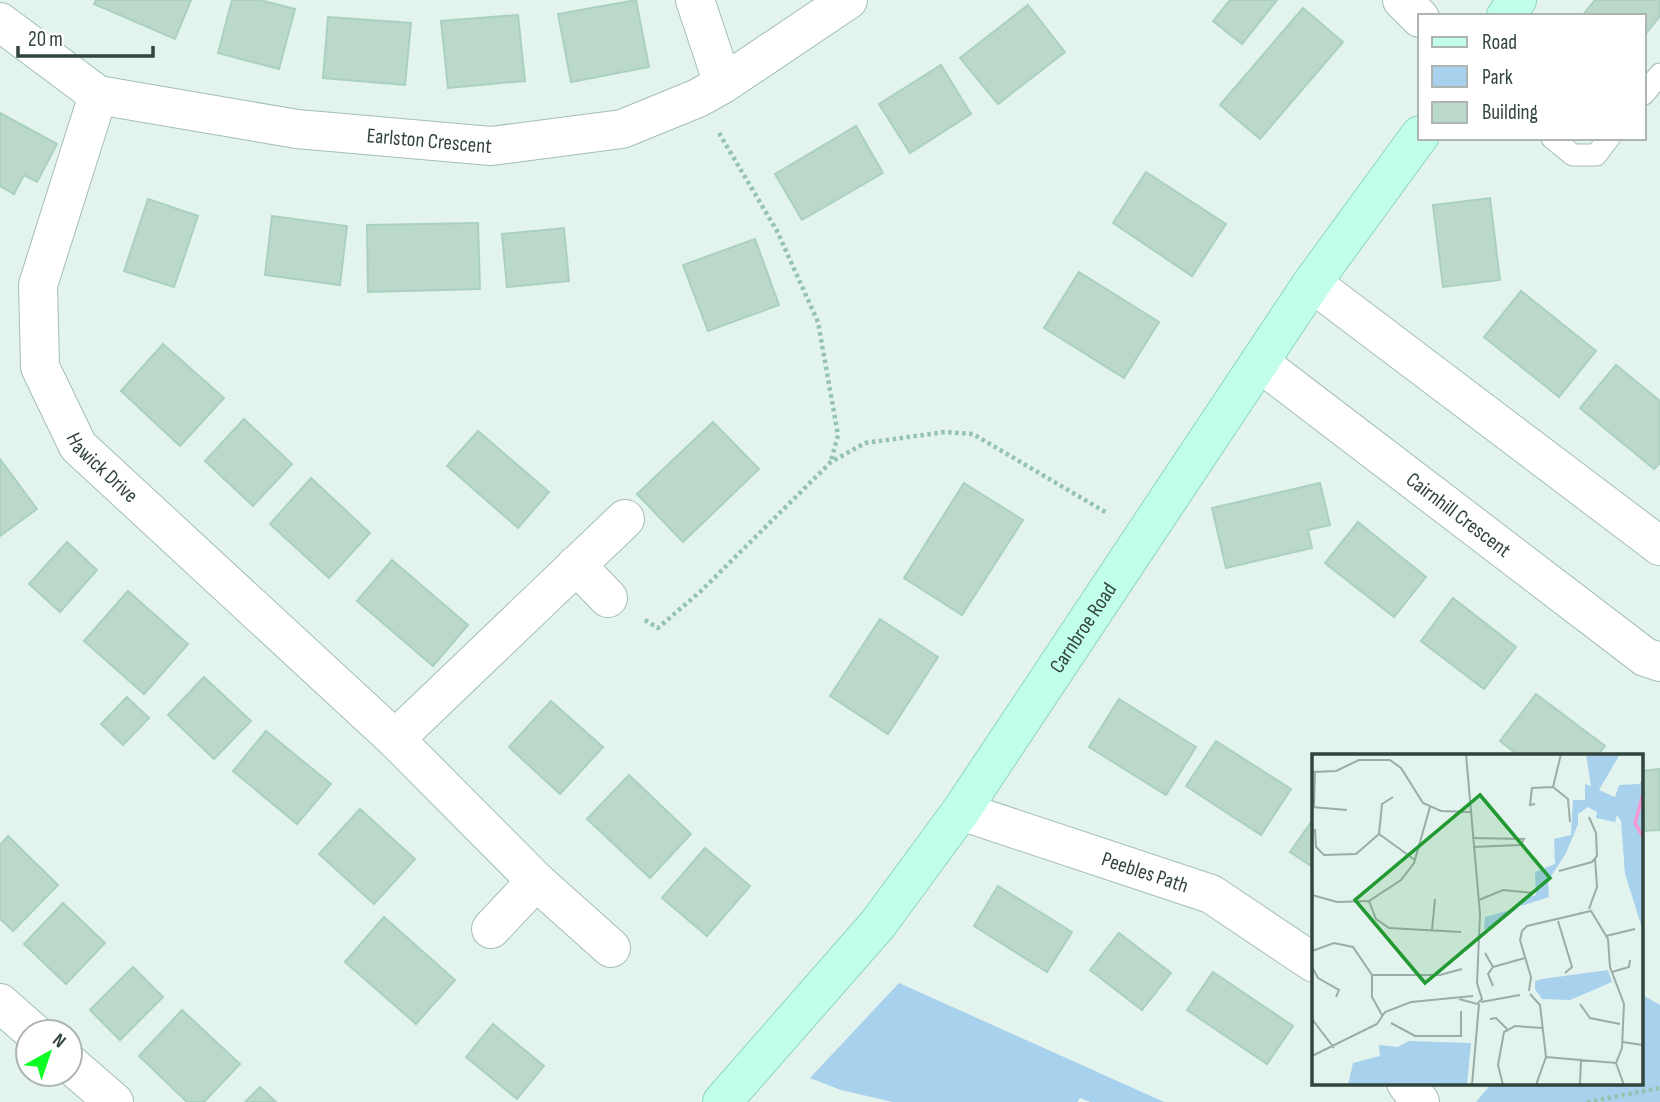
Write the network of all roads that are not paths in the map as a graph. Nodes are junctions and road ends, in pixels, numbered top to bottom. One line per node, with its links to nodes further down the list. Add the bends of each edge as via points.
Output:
1 (695, 0): 7 (street)
2 (848, 0): 7 (street, Earlston Crescent)
3 (1402, 0): 4 (street)
4 (1418, 16)
5 (0, 22): 9 (street, Earlston Crescent)
6 (1660, 74): 8 (lane)
7 (711, 91): 9 (street, Earlston Crescent, via 622,129 491,146 297,129)
8 (1646, 91)
9 (98, 95): 20 (street, Hawick Drive, via 38,285 40,367 78,446)
10 (1418, 138): 13 (street, Carnbroe Road)
11 (1554, 140): 12 (lane, via 1573,155 1596,155)
12 (1607, 140)
13 (1312, 283): 14 (street, Carnbroe Road); 16 (street)
14 (1260, 363): 19 (street, Cairnhill Crescent, via 1645,657); 21 (street, Carnbroe Road)
15 (625, 519): 17 (street)
16 (1660, 546)
17 (576, 565): 18 (street); 20 (street)
18 (608, 598)
19 (1660, 662)
20 (395, 739): 22 (street, Hawick Drive)
21 (961, 811): 25 (street, Peebles Path, via 1211,894); 31 (street, Carnbroe Road, via 878,924)
22 (536, 881): 23 (street); 24 (street, Hawick Drive)
23 (491, 929)
24 (611, 948)
25 (1312, 962)
26 (0, 1003): 27 (street)
27 (17, 1018)
28 (84, 1076): 30 (street)
29 (1407, 1084): 32 (street)
30 (114, 1102)
31 (722, 1102)
32 (1420, 1102)

